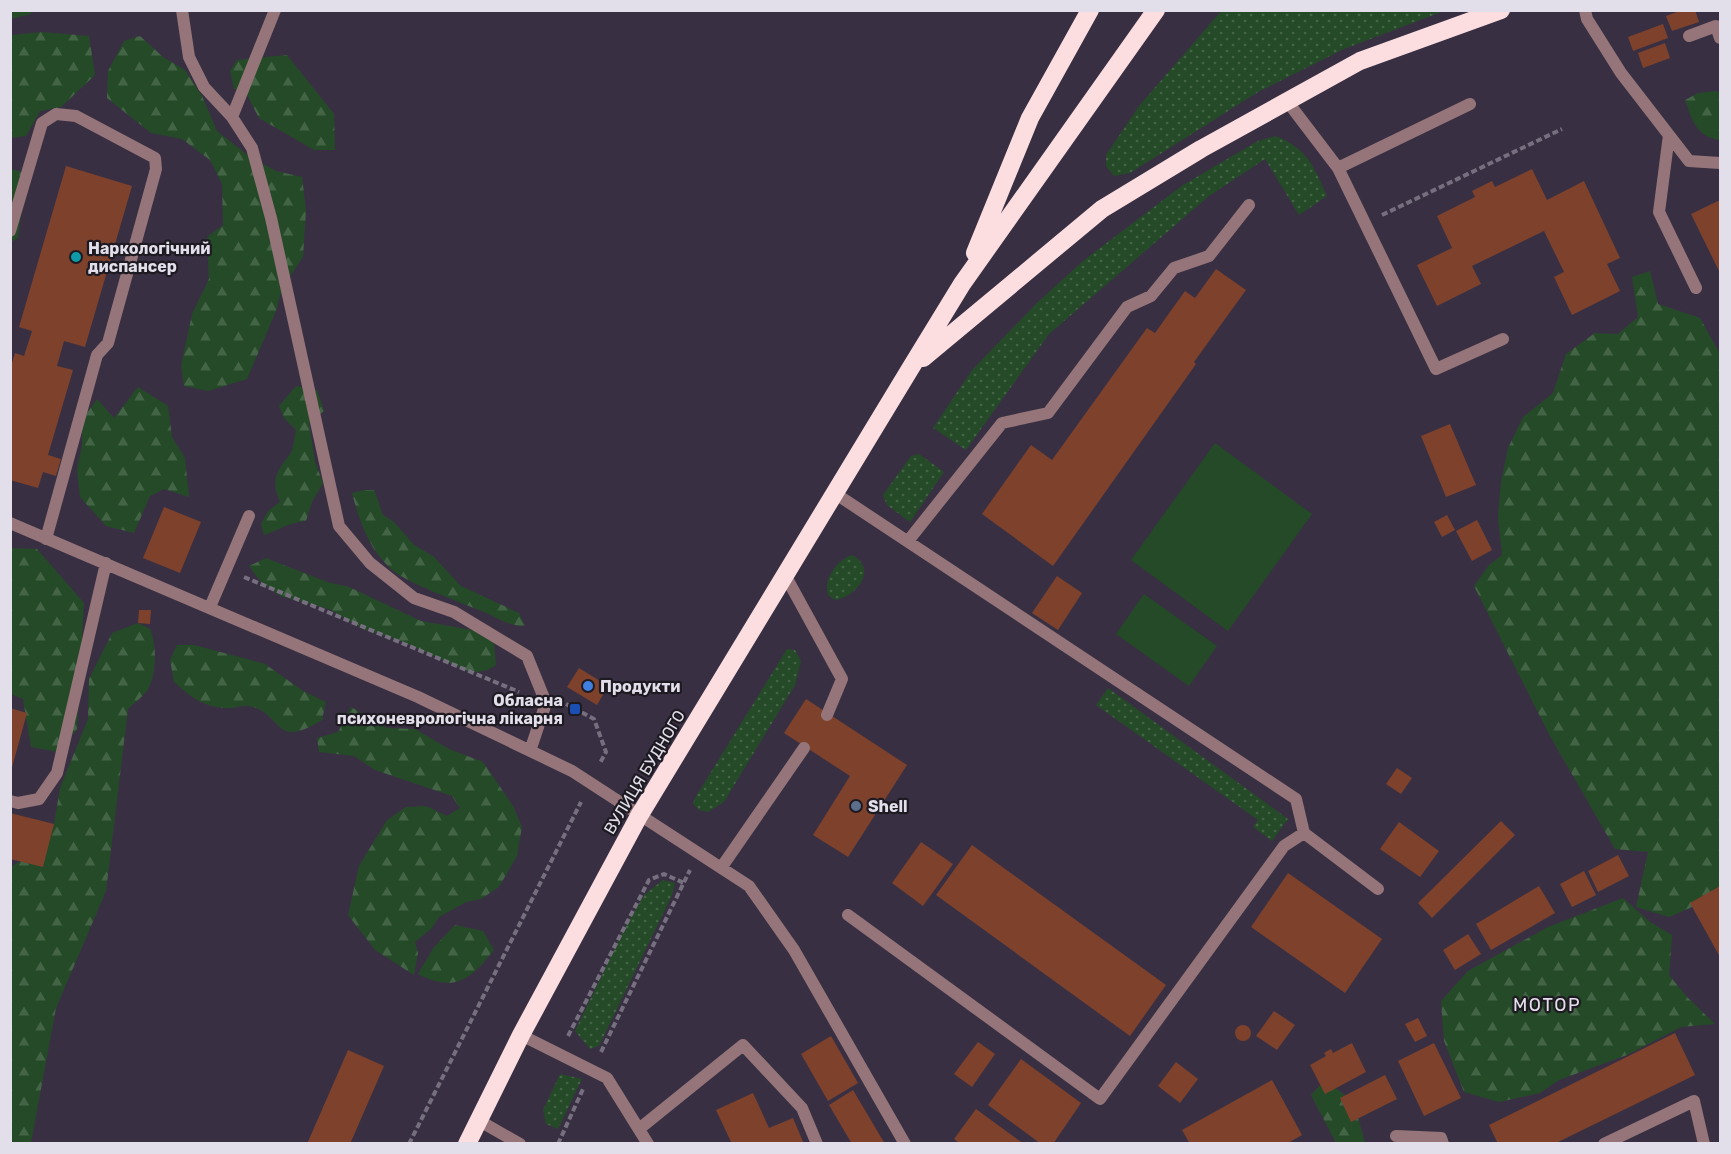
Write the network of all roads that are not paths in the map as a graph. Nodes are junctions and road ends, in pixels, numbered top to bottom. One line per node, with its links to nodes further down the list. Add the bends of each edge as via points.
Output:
1 (182, 10): 11 (lane, via 189,57 204,87)
2 (275, 10): 11 (lane)
3 (1090, 10): 17 (highway, via 1030,118)
4 (1156, 10): 17 (highway)
5 (1501, 10): 9 (highway, via 1360,61)
6 (1586, 10): 12 (lane, via 1587,19 1621,73)
7 (1689, 36): 8 (lane, via 1716,26)
8 (1720, 38)
9 (1287, 101): 14 (lane); 20 (highway, via 1102,209)
10 (1470, 104): 14 (lane)
11 (232, 117): 31 (lane, via 252,148 272,218 339,525 370,563 414,598 454,612 527,656 546,704)
12 (1669, 135): 13 (lane, via 1689,161); 18 (lane, via 1659,212)
13 (1720, 163)
14 (1338, 168): 19 (lane, via 1436,369)
15 (1249, 205): 25 (lane, via 1209,256 1174,268 1151,296 1127,307 1048,414 1002,423)
16 (10, 231): 24 (lane, via 42,123 56,114 76,116 155,158 156,169 108,343 97,355)
17 (962, 284): 20 (highway, ВУЛИЦЯ БУДНОГО)
18 (1696, 288)
19 (1503, 339)
20 (910, 369): 21 (highway, ВУЛИЦЯ БУДНОГО)
21 (836, 494): 25 (lane); 27 (highway, ВУЛИЦЯ БУДНОГО)
22 (249, 516): 28 (lane)
23 (10, 523): 24 (lane)
24 (46, 539): 26 (lane)
25 (908, 541): 34 (lane, via 1296,799)
26 (106, 563): 28 (lane); 32 (lane, via 57,773 39,799)
27 (786, 575): 29 (lane, via 842,679); 33 (highway, ВУЛИЦЯ БУДНОГО)
28 (210, 607): 31 (lane, via 418,697)
29 (828, 715)
30 (804, 748): 35 (lane)
31 (530, 751): 33 (lane, via 572,771)
32 (10, 801)
33 (639, 816): 35 (lane); 38 (highway, ВУЛИЦЯ БУДНОГО)
34 (1304, 833): 36 (lane); 37 (lane, via 1284,846 1100,1099)
35 (721, 868): 46 (lane, via 749,886 794,950)
36 (1378, 889)
37 (848, 915)
38 (520, 1035): 39 (highway, ВУЛИЦЯ БУДНОГО); 40 (lane, via 608,1078)
39 (478, 1120): 42 (highway, ВУЛИЦЯ БУДНОГО); 43 (lane)
40 (639, 1129): 44 (lane); 45 (lane, via 743,1045 802,1107)
41 (1396, 1136): 47 (lane, via 1441,1138)
42 (467, 1143)
43 (520, 1143)
44 (648, 1143)
45 (817, 1143)
46 (905, 1143)
47 (1443, 1143)
48 (1604, 1143): 49 (lane, via 1694,1101)
49 (1704, 1143)

